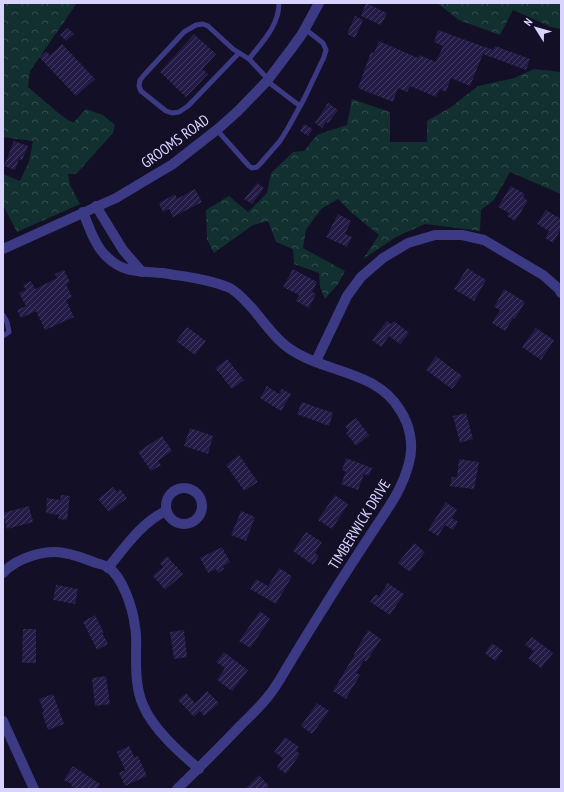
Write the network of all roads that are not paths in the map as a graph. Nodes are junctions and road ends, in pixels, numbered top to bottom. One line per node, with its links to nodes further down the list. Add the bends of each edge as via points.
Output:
1 (279, 3): 5 (lane, via 279,12 273,28)
2 (319, 3): 3 (street, GROOMS ROAD)
3 (304, 29): 6 (street, GROOMS ROAD); 7 (lane, via 323,43 326,50)
4 (239, 53): 4 (lane, via 208,26 196,26 184,32 145,74 139,86 141,91 166,111 180,112); 5 (lane)
5 (249, 59): 6 (lane)
6 (268, 80): 7 (lane); 8 (street, GROOMS ROAD)
7 (300, 106): 8 (lane, via 280,141 257,167 249,166)
8 (217, 130): 9 (street, GROOMS ROAD, via 173,164 116,198)
9 (96, 206): 10 (street, GROOMS ROAD); 12 (street, via 123,250)
10 (83, 212): 11 (street, GROOMS ROAD); 12 (street, TIMBERWICK DRIVE, via 100,250 120,267)
11 (3, 249)
12 (142, 272): 16 (street, TIMBERWICK DRIVE, via 207,280 232,289 243,297 287,347)
13 (561, 293): 16 (street, via 543,275 484,240 462,235 435,234 408,243 383,258 361,277 347,296)
14 (3, 315): 15 (lane, via 9,332)
15 (3, 336)
16 (316, 362): 21 (street, TIMBERWICK DRIVE, via 364,378 391,397 402,413 410,435 410,461 398,492 271,694)
17 (166, 511): 18 (street, via 156,516 134,536)
18 (108, 568): 19 (street, via 75,554 58,552 18,561); 21 (street, via 120,580 132,607 136,628 136,677 143,706 166,737)
19 (3, 573)
20 (3, 721): 22 (street)
21 (199, 768): 23 (street, TIMBERWICK DRIVE)
22 (34, 789)
23 (177, 789)

